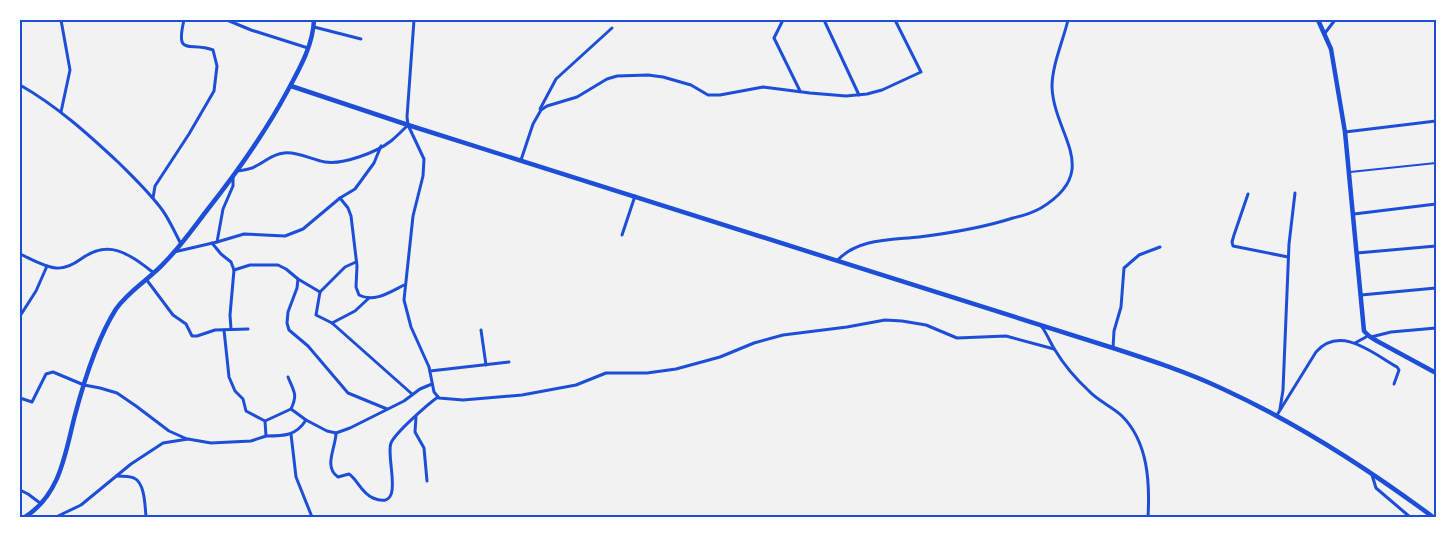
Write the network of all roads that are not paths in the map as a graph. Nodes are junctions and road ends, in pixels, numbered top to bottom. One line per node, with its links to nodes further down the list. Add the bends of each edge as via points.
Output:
1 (60, 20): 21 (street, via 70,70)
2 (184, 20): 36 (street, via 180,38 185,46 213,50 217,66 214,91 155,186)
3 (228, 20): 16 (street)
4 (314, 20): 12 (street)
5 (414, 20): 24 (street)
6 (783, 20): 19 (street, via 774,38)
7 (824, 20): 20 (street)
8 (895, 20): 20 (street, via 921,72 882,90)
9 (1068, 20): 49 (street, via 1052,84 1056,110 1071,154 1070,177 1064,190 1042,208 1030,213 981,228 870,243 849,251)
10 (1318, 20): 14 (street)
11 (1335, 20): 14 (street)
12 (314, 27): 15 (street); 16 (street)
13 (612, 28): 22 (street, via 556,79)
14 (1325, 33): 25 (street, via 1334,60)
15 (361, 39)
16 (308, 48): 18 (street)
17 (20, 85): 21 (street)
18 (291, 86): 24 (street); 29 (street)
19 (800, 92): 20 (street); 22 (street, via 763,86 708,95 691,85 663,77 623,75 612,77 583,94 547,106)
20 (860, 95)
21 (61, 112): 36 (street, via 102,147)
22 (539, 112): 27 (street)
23 (1436, 121): 25 (street)
24 (408, 125): 26 (street); 27 (street); 56 (street, via 424,159)
25 (1345, 132): 30 (street)
26 (381, 146): 29 (street, via 349,160 333,163 281,153 270,156 249,170); 35 (street, via 364,178 355,189)
27 (521, 160): 34 (street)
28 (1436, 163): 30 (lane)
29 (238, 171): 31 (street)
30 (1350, 172): 38 (street)
31 (233, 177): 40 (street); 42 (street)
32 (1294, 193): 48 (street)
33 (1248, 194): 48 (street, via 1233,246)
34 (635, 196): 39 (street); 49 (street)
35 (340, 198): 40 (street, via 290,235 244,234); 50 (street, via 351,216)
36 (153, 199): 42 (street)
37 (1436, 204): 38 (street)
38 (1354, 214): 46 (street)
39 (622, 234)
40 (217, 242): 41 (street)
41 (212, 243): 45 (street); 52 (street, via 231,262)
42 (181, 244): 45 (street)
43 (1436, 246): 46 (street)
44 (1160, 247): 71 (street, via 1139,255 1124,268)
45 (174, 252): 53 (street)
46 (1357, 253): 59 (street)
47 (20, 254): 51 (street)
48 (1288, 257): 85 (street)
49 (837, 261): 63 (street)
50 (356, 262): 58 (street, via 345,267); 60 (street, via 357,291 364,298)
51 (47, 266): 53 (street, via 64,267 93,251 114,249 130,256); 61 (street)
52 (234, 270): 55 (street, via 250,265 278,265); 65 (street)
53 (154, 274): 54 (street)
54 (146, 279): 67 (street, via 173,315 186,324 192,336); 80 (street, via 116,310)
55 (298, 279): 58 (street); 84 (street, via 288,312 289,330 308,346 348,393)
56 (405, 285): 60 (street); 75 (street, via 404,300 411,327)
57 (1436, 288): 59 (street)
58 (320, 292): 62 (street, via 316,314)
59 (1361, 295): 69 (street, via 1363,328)
60 (369, 298): 62 (street)
61 (20, 316)
62 (332, 323): 81 (street)
63 (1041, 326): 71 (street); 72 (street)
64 (1436, 328): 69 (street)
65 (231, 329): 66 (street); 67 (street)
66 (248, 329)
67 (224, 330): 90 (street, via 227,364 235,391 244,399 246,411)
68 (480, 330): 74 (street)
69 (1368, 338): 70 (street); 76 (street)
70 (1355, 343): 79 (street, via 1397,367); 85 (street, via 1334,341 1321,346)
71 (1113, 348): 87 (street, via 1202,380)
72 (1054, 349): 82 (street, via 1006,336 958,338 926,325 885,320 782,335 676,369 606,374 576,385 522,395 463,400); 104 (street, via 1090,393 1122,416 1140,441 1147,474)
73 (509, 362): 74 (street)
74 (486, 365): 75 (street)
75 (430, 371): 78 (street)
76 (1436, 373)
77 (288, 378): 86 (street, via 296,396)
78 (432, 384): 81 (street); 82 (street)
79 (1394, 384)
80 (84, 385): 83 (street, via 51,372 46,374 32,402); 94 (street, via 118,394 169,431); 99 (street, via 59,475)
81 (412, 394): 84 (street)
82 (438, 397): 88 (street)
83 (20, 398)
84 (387, 409): 91 (street)
85 (1280, 409): 87 (street)
86 (291, 410): 89 (street); 90 (street)
87 (1276, 416): 95 (street)
88 (416, 417): 91 (street, via 390,444 388,456 393,488 387,499 370,496 348,474 338,478 332,472); 97 (street, via 415,432 424,448)
89 (306, 420): 91 (street); 92 (street)
90 (265, 421): 93 (street)
91 (336, 433)
92 (291, 434): 93 (street); 103 (street, via 296,477)
93 (266, 436): 94 (street, via 251,441 211,443)
94 (188, 439): 96 (street, via 163,443 146,452)
95 (1372, 475): 105 (street, via 1376,488); 106 (street)
96 (117, 476): 101 (street, via 81,505); 102 (street, via 139,482)
97 (427, 481)
98 (20, 490): 99 (street)
99 (41, 504): 100 (street)
100 (25, 517)
101 (56, 517)
102 (146, 517)
103 (312, 517)
104 (1148, 517)
105 (1410, 517)
106 (1433, 517)

